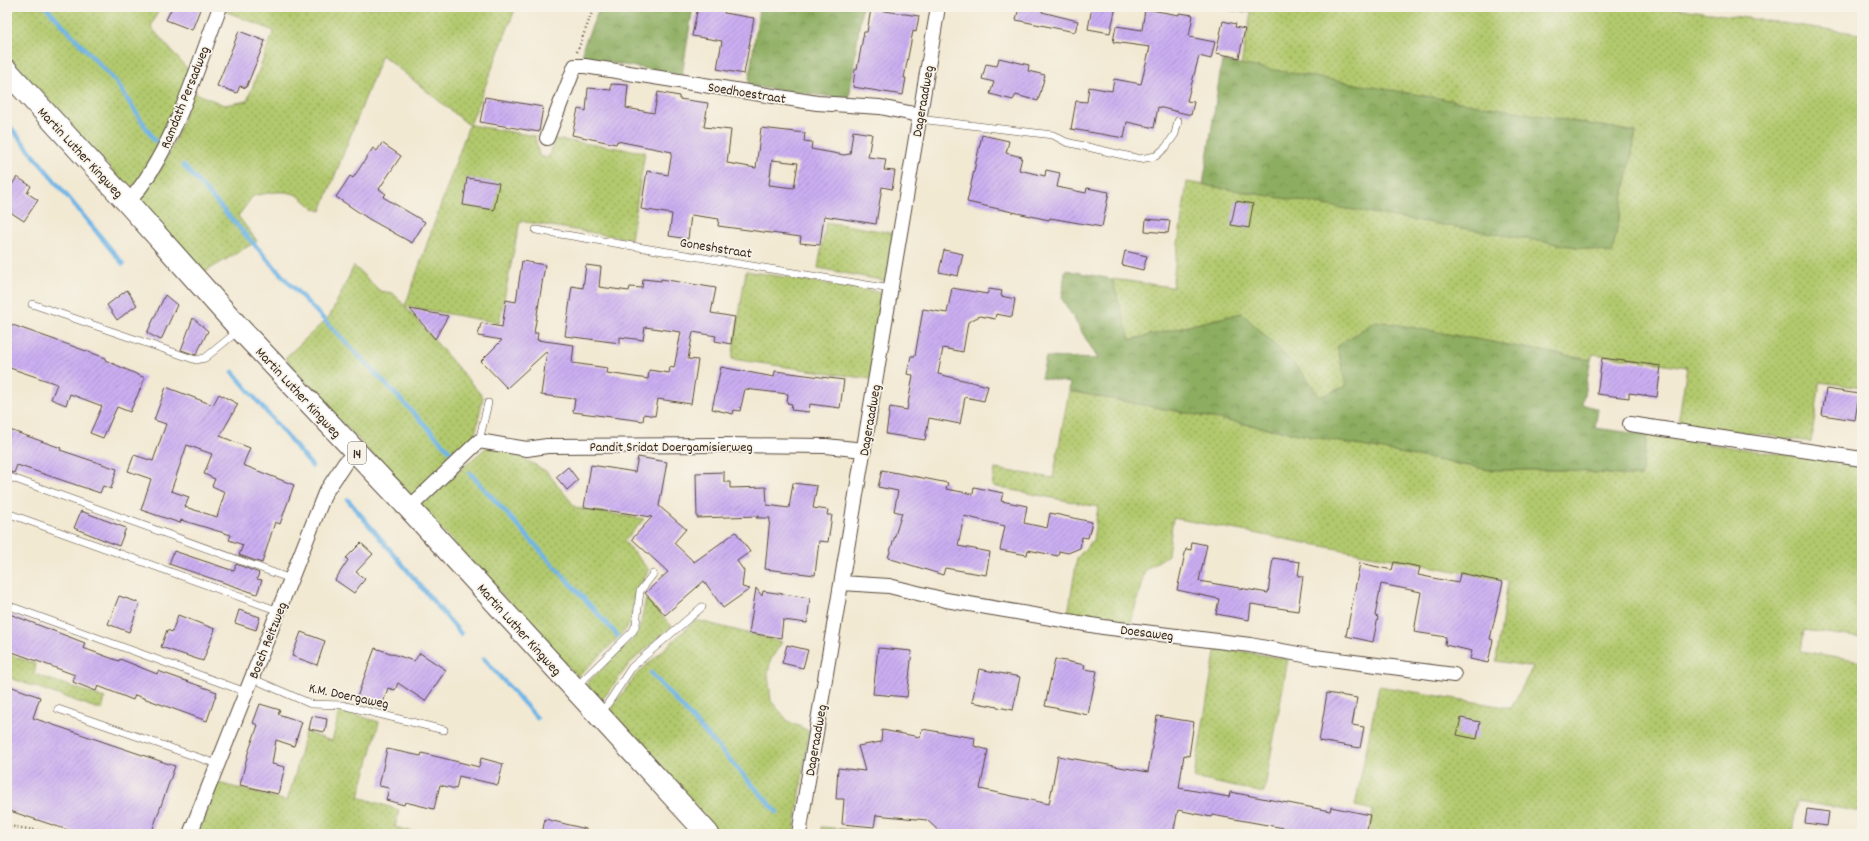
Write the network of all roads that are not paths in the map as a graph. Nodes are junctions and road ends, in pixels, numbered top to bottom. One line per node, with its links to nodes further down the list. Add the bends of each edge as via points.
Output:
1 (220, 7): 9 (street, Ramdath Persadweg, via 168,144 144,186)
2 (938, 7): 6 (street, Dageraadweg)
3 (1231, 7): 4 (lane)
4 (1246, 10)
5 (7, 71): 9 (main road, Martin Luther Kingweg / 14)
6 (919, 117): 7 (lane, via 1053,135 1066,142 1140,159 1156,156 1166,147 1175,134); 8 (street, Soedhoestraat, via 880,107 817,103 575,66); 11 (street, Dageraadweg)
7 (1178, 121)
8 (547, 138)
9 (128, 204): 13 (main road, Martin Luther Kingweg / 14)
10 (536, 230): 11 (lane, Goneshstraat)
11 (891, 289): 17 (street, Dageraadweg)
12 (32, 304): 13 (lane, via 196,360 205,358)
13 (240, 330): 18 (main road, Martin Luther Kingweg / 14)
14 (488, 403): 16 (lane)
15 (1630, 424): 19 (street)
16 (479, 441): 17 (street, Pandit Sridat Doergamisierweg, via 527,449 547,446 721,445 826,446); 21 (street)
17 (864, 450): 25 (street, Dageraadweg)
18 (355, 452): 21 (main road, Martin Luther Kingweg / 14); 24 (street, Bosch Reitzweg, via 325,493)
19 (1862, 459)
20 (7, 476): 24 (lane)
21 (409, 508): 31 (main road, Martin Luther Kingweg / 14)
22 (7, 513): 28 (lane)
23 (653, 574): 31 (lane, via 640,591 633,631)
24 (291, 579): 28 (street, Bosch Reitzweg)
25 (842, 583): 29 (street, Doesaweg, via 889,586 960,603 1104,627 1250,645 1315,657); 39 (street, Dageraadweg)
26 (7, 605): 32 (lane)
27 (702, 607): 34 (lane, via 632,667)
28 (279, 611): 30 (street, Bosch Reitzweg)
29 (1454, 675)
30 (251, 678): 32 (street, Bosch Reitzweg); 35 (lane, K.M. Doergaweg, via 312,704 342,705)
31 (574, 688): 34 (main road, Martin Luther Kingweg / 14)
32 (246, 692): 36 (street, Bosch Reitzweg)
33 (58, 709): 36 (lane)
34 (600, 716): 38 (main road, Martin Luther Kingweg / 14)
35 (444, 730)
36 (217, 764): 37 (street, Bosch Reitzweg)
37 (190, 834)
38 (708, 834)
39 (800, 834)

